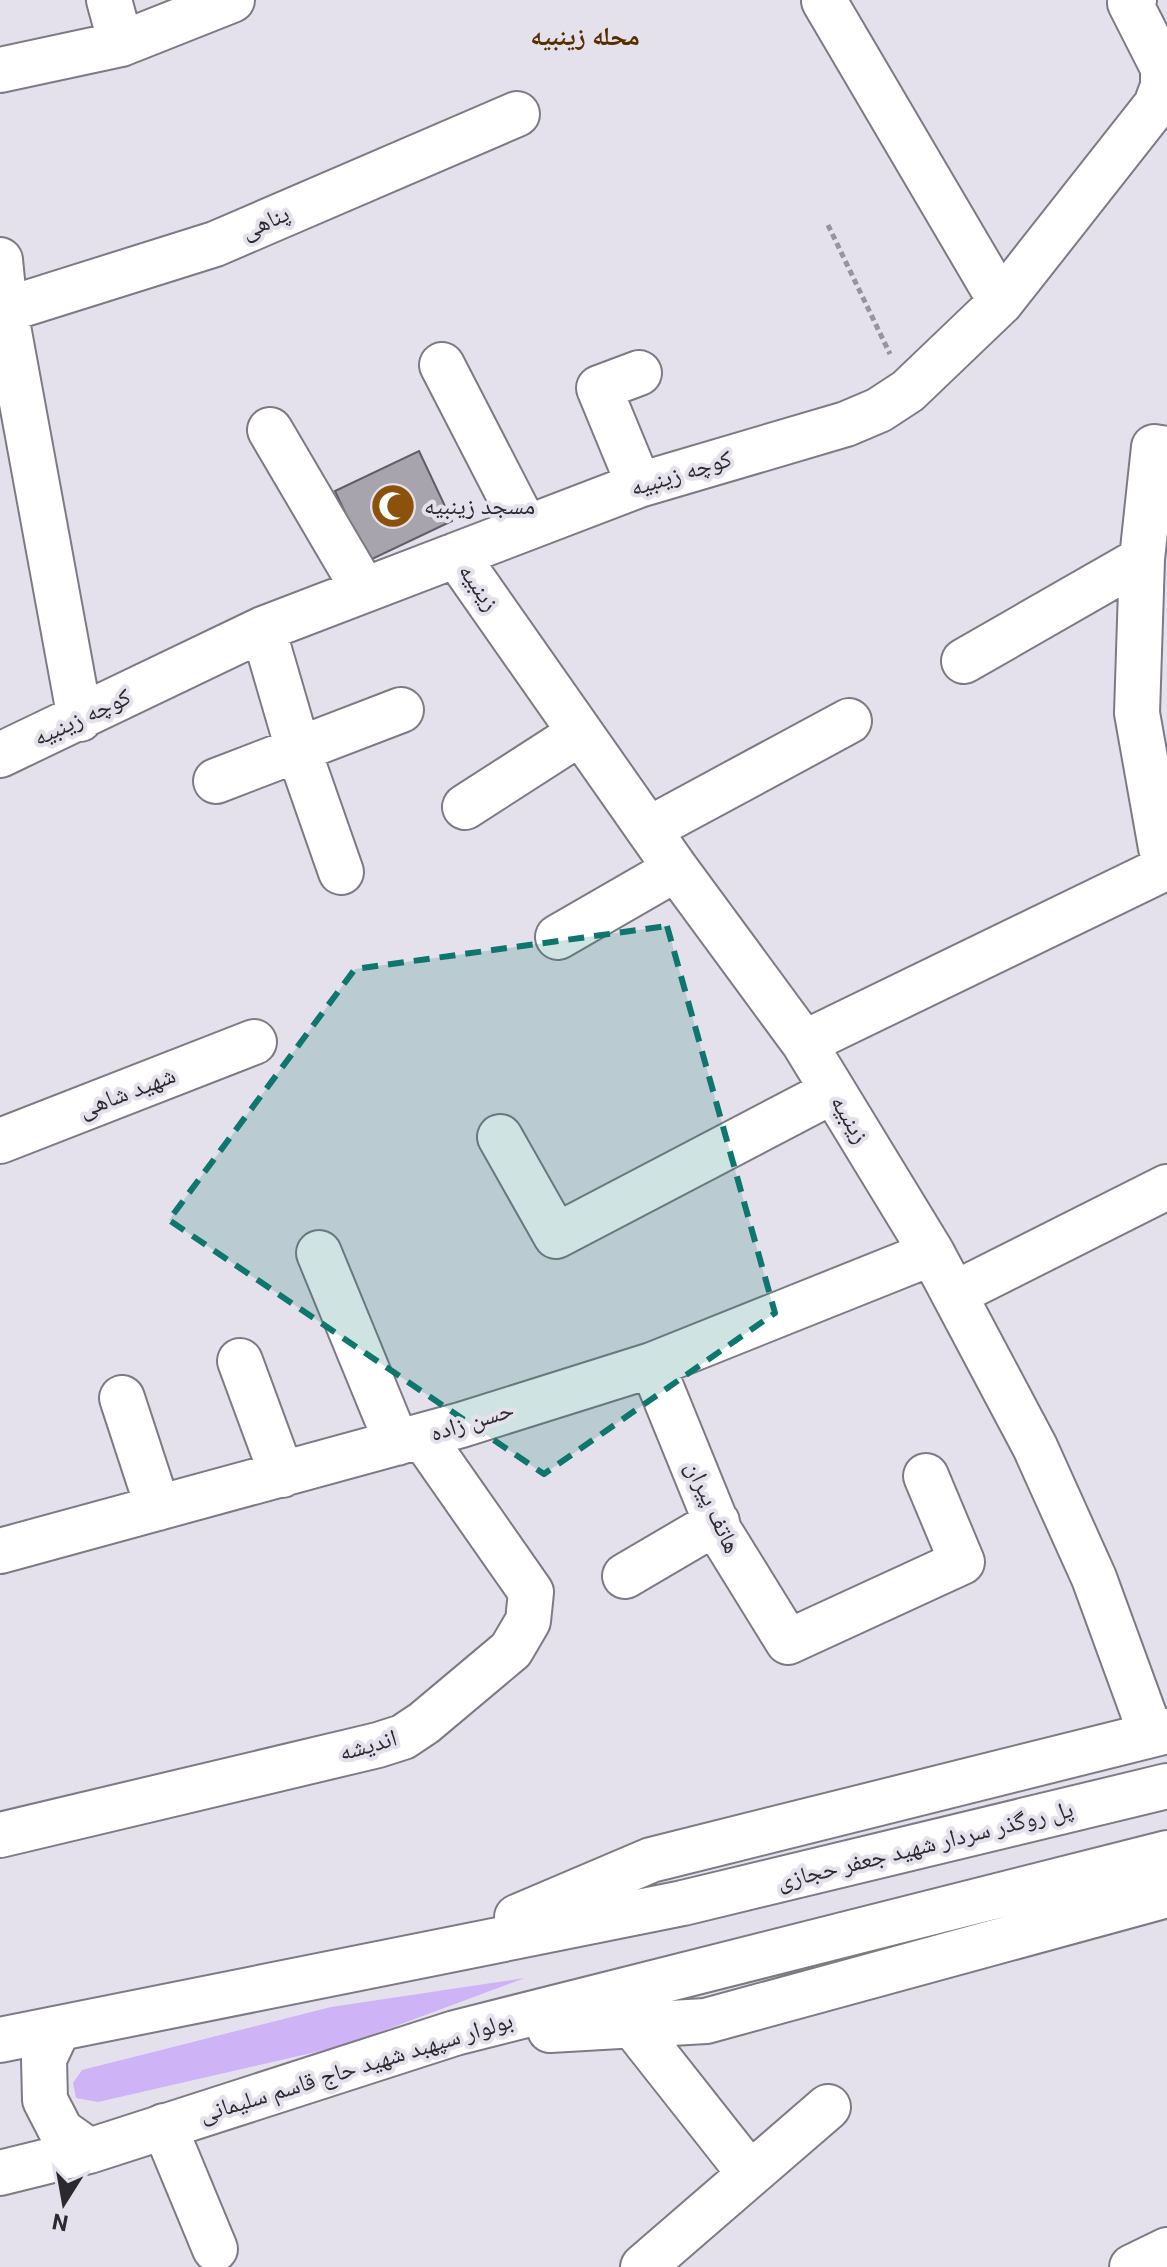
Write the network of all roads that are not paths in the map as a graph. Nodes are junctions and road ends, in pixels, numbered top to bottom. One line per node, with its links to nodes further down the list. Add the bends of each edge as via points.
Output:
1 (109, 0): 5 (street)
2 (232, 0): 5 (street)
3 (824, 1): 9 (street)
4 (1131, 1): 9 (street, کوچه زینبیه, via 1163,68 1156,105)
5 (121, 44): 6 (street)
6 (0, 70)
7 (517, 114): 10 (street, پناهی, via 215,244)
8 (0, 260): 10 (street)
9 (1001, 302): 15 (street, کوچه زینبیه, via 908,391 879,410)
10 (5, 310): 24 (street)
11 (442, 365): 16 (street)
12 (639, 373): 15 (street, via 599,388)
13 (270, 430): 19 (street)
14 (1167, 449): 18 (street, via 1154,447)
15 (639, 485): 16 (street, کوچه زینبیه)
16 (526, 528): 17 (street, کوچه زینبیه)
17 (456, 555): 19 (street, کوچه زینبیه); 26 (street, زینبیه)
18 (1142, 559): 21 (street); 22 (street)
19 (364, 590): 20 (street, کوچه زینبیه)
20 (263, 629): 24 (street, کوچه زینبیه); 27 (street)
21 (964, 661)
22 (1152, 692): 32 (street, via 1137,713)
23 (401, 710): 27 (street)
24 (80, 719): 28 (street, کوچه زینبیه)
25 (849, 721): 31 (street)
26 (580, 733): 30 (street); 31 (street, زینبیه)
27 (298, 749): 29 (street); 35 (street)
28 (0, 755)
29 (216, 781)
30 (465, 807)
31 (649, 829): 34 (street, زینبیه)
32 (1167, 859)
33 (1167, 867): 38 (street)
34 (676, 869): 36 (street); 38 (street, زینبیه)
35 (341, 872)
36 (558, 937)
37 (254, 1042): 41 (street, شهید شاهی)
38 (804, 1043): 39 (street, زینبیه)
39 (833, 1091): 40 (street, via 556,1236); 44 (street, زینبیه)
40 (500, 1137)
41 (0, 1141)
42 (1167, 1187): 45 (street)
43 (319, 1253): 49 (street, اندیشه)
44 (932, 1253): 45 (street, زینبیه); 47 (street, حسن زاده)
45 (954, 1294): 56 (street, زینبیه, via 1035,1447)
46 (240, 1361): 50 (street)
47 (652, 1365): 49 (street, حسن زاده); 53 (street, هاتف پیران)
48 (122, 1398): 52 (street)
49 (410, 1440): 50 (street, حسن زاده); 58 (street, اندیشه, via 531,1592 528,1621 511,1650 403,1737)
50 (282, 1475): 52 (street, حسن زاده)
51 (926, 1476): 53 (street, هاتف پیران, via 962,1562 788,1642)
52 (158, 1508): 54 (street, حسن زاده)
53 (717, 1522): 55 (street)
54 (0, 1551)
55 (625, 1576)
56 (1159, 1732): 61 (street, via 651,1860)
57 (1167, 1786): 61 (street, پل روگذر سردار شهید جعفر حجازی, via 683,1903)
58 (0, 1835)
59 (1167, 1853): 64 (street, بولوار سپهبد شهید حاج قاسم سلیمانی)
60 (1167, 1895): 62 (street, via 706,2021)
61 (431, 1953): 63 (street)
62 (634, 2027): 64 (street); 70 (street)
63 (58, 2029): 65 (street); 68 (street, via 44,2059 45,2100 61,2131)
64 (455, 2033): 67 (street, بولوار سپهبد شهید حاج قاسم سلیمانی)
65 (0, 2040)
66 (828, 2107): 70 (street)
67 (164, 2126): 68 (street, بولوار سپهبد شهید حاج قاسم سلیمانی); 71 (street)
68 (89, 2151): 69 (street, بولوار سپهبد شهید حاج قاسم سلیمانی)
69 (0, 2173)
70 (750, 2174): 73 (street)
71 (215, 2249)
72 (1167, 2250): 74 (street)
73 (643, 2267)
74 (1132, 2267)

